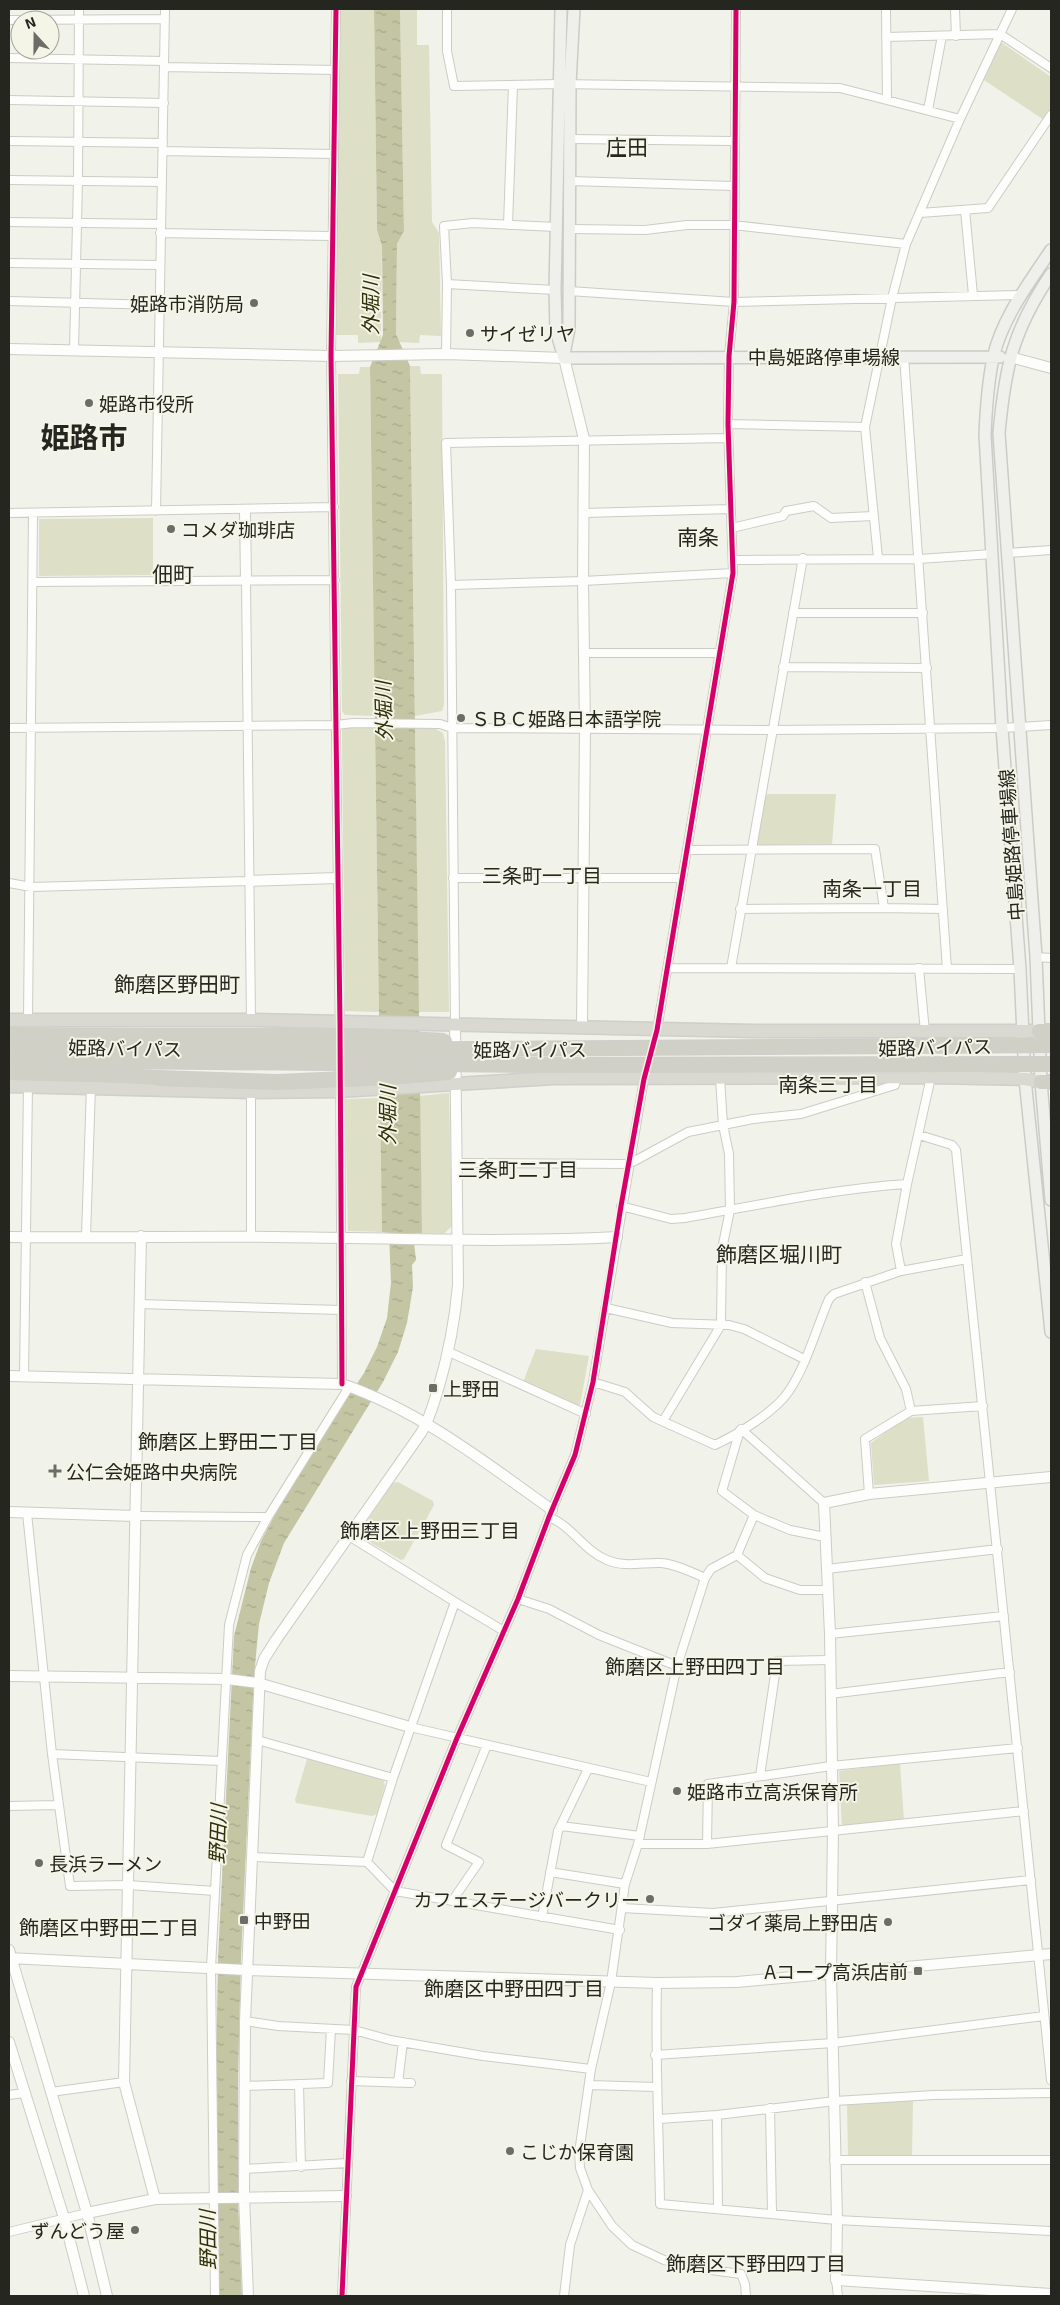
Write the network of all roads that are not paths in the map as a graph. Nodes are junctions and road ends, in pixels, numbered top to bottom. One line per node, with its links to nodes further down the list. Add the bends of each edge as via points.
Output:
1 (79, 9): 11 (street)
2 (165, 9): 12 (street)
3 (336, 9): 22 (street)
4 (447, 9): 24 (street, via 448,51 454,86)
5 (561, 9): 23 (main road)
6 (574, 9): 23 (main road)
7 (736, 9): 25 (street)
8 (886, 9): 17 (street)
9 (955, 9): 16 (street)
10 (1012, 9): 14 (street)
11 (78, 19): 12 (street); 13 (street); 19 (street)
12 (165, 19): 20 (street)
13 (9, 20)
14 (1000, 34): 16 (street); 21 (street); 32 (street)
15 (942, 36): 16 (street); 17 (street); 30 (street)
16 (956, 36)
17 (886, 37): 27 (street)
18 (9, 58): 19 (street)
19 (78, 60): 20 (street); 28 (street)
20 (164, 64): 22 (street); 29 (street)
21 (1051, 68)
22 (335, 70): 38 (street)
23 (565, 84): 24 (street); 25 (street); 33 (main road); 51 (main road)
24 (513, 85): 49 (street)
25 (734, 86): 27 (street, via 840,88); 36 (street)
26 (9, 100): 28 (street)
27 (887, 100): 30 (street)
28 (77, 101): 29 (street); 35 (street)
29 (164, 104): 37 (street)
30 (928, 110): 32 (street)
31 (1051, 115): 44 (street, via 988,208)
32 (960, 119): 45 (street)
33 (571, 139): 36 (street); 41 (main road)
34 (9, 141): 35 (street)
35 (78, 141): 37 (street); 40 (street)
36 (734, 141): 43 (street)
37 (163, 147): 38 (street); 42 (street)
38 (333, 154): 54 (street)
39 (9, 180): 40 (street)
40 (78, 181): 42 (street); 47 (street)
41 (570, 181): 43 (street); 52 (main road)
42 (162, 182): 48 (street)
43 (733, 186): 50 (street)
44 (965, 210): 45 (street); 64 (street)
45 (920, 213): 55 (street)
46 (9, 222): 47 (street)
47 (76, 224): 48 (street); 58 (street)
48 (160, 224): 53 (street)
49 (508, 225): 51 (street); 61 (street, via 472,223 444,226)
50 (733, 225): 52 (street); 55 (street); 68 (street)
51 (556, 227): 62 (main road)
52 (570, 230): 63 (main road)
53 (160, 234): 54 (street); 59 (street)
54 (332, 236): 75 (street)
55 (906, 244): 66 (street)
56 (1051, 250): 65 (main road)
57 (9, 263): 58 (street)
58 (75, 264): 59 (street); 69 (street)
59 (160, 265): 70 (street)
60 (1051, 274): 80 (main road, via 1031,304)
61 (447, 284): 62 (street); 74 (street)
62 (555, 290): 81 (main road, via 556,330)
63 (569, 291): 68 (street); 81 (main road, via 569,329)
64 (973, 295): 65 (street); 66 (street)
65 (1021, 295): 79 (main road)
66 (892, 298): 68 (street); 77 (street)
67 (9, 301): 69 (street)
68 (734, 302): 76 (street)
69 (75, 303): 70 (street); 72 (street)
70 (159, 305): 73 (street)
71 (9, 349): 72 (street)
72 (74, 350): 73 (street)
73 (158, 353): 75 (street); 90 (street)
74 (446, 354): 75 (street); 81 (street)
75 (331, 356): 87 (street)
76 (729, 356): 77 (main road, 中島姫路停車場線); 81 (main road, 中島姫路停車場線); 83 (street)
77 (881, 356): 78 (main road, 中島姫路停車場線); 84 (street)
78 (904, 356): 79 (main road, 中島姫路停車場線); 101 (street)
79 (994, 356): 80 (main road, 中島姫路停車場線); 98 (main road, 中島姫路停車場線, via 987,395 985,435)
80 (1010, 356): 82 (street); 97 (main road, 中島姫路停車場線, via 998,433)
81 (564, 358): 86 (street)
82 (1051, 368)
83 (728, 424): 84 (street); 85 (street)
84 (865, 427): 94 (street)
85 (728, 438): 86 (street); 88 (street)
86 (584, 439): 93 (street); 108 (street, via 446,442)
87 (334, 507): 89 (street); 104 (street)
88 (731, 509): 93 (street); 95 (street)
89 (245, 510): 90 (street); 105 (street)
90 (156, 511): 92 (street)
91 (9, 513): 92 (street)
92 (34, 513): 107 (street)
93 (583, 513): 106 (street)
94 (874, 516): 95 (street, via 832,518 814,506); 100 (street)
95 (732, 528): 102 (street)
96 (1051, 550): 97 (street)
97 (1007, 553): 123 (main road, 中島姫路停車場線)
98 (992, 554): 101 (street); 122 (main road, 中島姫路停車場線)
99 (803, 558): 100 (street); 102 (street); 109 (street)
100 (878, 558): 101 (street)
101 (919, 559): 110 (street)
102 (733, 560): 103 (street)
103 (733, 573): 106 (street); 112 (street)
104 (335, 580): 105 (street); 117 (street)
105 (246, 581): 107 (street); 116 (street)
106 (583, 581): 108 (street); 111 (street)
107 (34, 582): 119 (street)
108 (451, 585): 120 (street)
109 (793, 613): 110 (street); 113 (street)
110 (923, 613): 114 (street)
111 (584, 653): 112 (street); 125 (street)
112 (719, 653): 124 (street)
113 (783, 667): 114 (street); 126 (street)
114 (927, 668): 121 (street)
115 (1051, 724): 123 (street)
116 (248, 725): 117 (street); 119 (street); 133 (street)
117 (336, 725): 120 (street, via 440,724); 129 (street)
118 (9, 728): 119 (street)
119 (31, 728): 135 (street)
120 (452, 728): 125 (street); 130 (street)
121 (932, 728): 122 (street); 126 (street); 138 (street)
122 (1002, 728): 123 (street); 145 (main road, 中島姫路停車場線)
123 (1018, 728): 139 (main road, 中島姫路停車場線)
124 (706, 729): 125 (street); 126 (street); 127 (street)
125 (585, 730): 131 (street)
126 (772, 730): 128 (street)
127 (687, 850): 128 (street); 132 (street)
128 (750, 850): 136 (street, via 875,849); 137 (street)
129 (337, 878): 133 (street); 149 (street)
130 (453, 878): 131 (street); 150 (street)
131 (584, 878): 132 (street); 151 (street)
132 (682, 878): 141 (street)
133 (250, 881): 135 (street); 148 (street)
134 (9, 883): 135 (street)
135 (31, 886): 147 (street)
136 (884, 908): 137 (street); 138 (street)
137 (740, 909): 142 (street)
138 (943, 910): 144 (street)
139 (1036, 957): 140 (street); 153 (main road, 中島姫路停車場線)
140 (1051, 958)
141 (667, 968): 142 (street); 152 (street)
142 (730, 968): 143 (street)
143 (919, 968): 144 (street); 154 (street)
144 (947, 969): 145 (street)
145 (1020, 969): 155 (main road, 中島姫路停車場線)
146 (9, 1020): 147 (highway)
147 (28, 1020): 148 (highway)
148 (251, 1020): 149 (highway)
149 (340, 1024): 150 (highway); 174 (street)
150 (455, 1024): 151 (highway); 170 (street)
151 (582, 1026): 152 (highway)
152 (657, 1030): 154 (highway)
153 (1047, 1030): 155 (highway); 169 (main road, 中島姫路停車場線)
154 (925, 1032): 155 (highway)
155 (1022, 1032): 168 (main road, 中島姫路停車場線)
156 (9, 1035): 159 (highway, bridge, via 363,1037 442,1040)
157 (1051, 1045): 159 (highway, 姫路バイパス, bridge)
158 (9, 1046): 159 (highway, 姫路バイパス, bridge)
159 (466, 1049)
160 (9, 1060): 162 (highway, 姫路バイパス, bridge)
161 (1051, 1064): 162 (highway, 姫路バイパス, bridge)
162 (526, 1065): 163 (highway, bridge, via 389,1077 277,1082)
163 (9, 1073)
164 (896, 1077): 165 (highway); 166 (highway); 176 (street, via 895,1085 801,1114)
165 (931, 1077): 168 (highway); 177 (street)
166 (720, 1078): 167 (highway); 176 (street)
167 (644, 1079): 170 (highway, via 555,1078); 179 (street)
168 (1025, 1079): 169 (highway); 199 (main road, 中島姫路停車場線)
169 (1048, 1082): 181 (main road, 中島姫路停車場線)
170 (455, 1083): 174 (highway); 178 (street)
171 (9, 1086): 172 (highway)
172 (28, 1086): 173 (highway); 188 (street)
173 (91, 1086): 175 (highway); 184 (street)
174 (346, 1090): 175 (highway); 190 (street)
175 (252, 1092): 186 (street)
176 (722, 1125): 179 (street, via 688,1132); 183 (street, via 729,1154)
177 (918, 1134): 180 (street); 192 (street, via 952,1145 956,1150)
178 (456, 1162): 179 (street); 191 (street)
179 (629, 1164): 182 (street)
180 (906, 1184): 183 (street, via 870,1186); 193 (street, via 896,1244)
181 (1051, 1200)
182 (621, 1206): 183 (street, via 671,1218); 189 (street)
183 (730, 1210): 198 (street, via 722,1249)
184 (86, 1236): 185 (street); 188 (street)
185 (141, 1236): 186 (street); 195 (street)
186 (251, 1236): 190 (street)
187 (9, 1237): 188 (street)
188 (27, 1237): 203 (street)
189 (616, 1237): 191 (street); 196 (street)
190 (342, 1238): 191 (street); 197 (street)
191 (457, 1241): 200 (street, via 458,1285)
192 (967, 1259): 193 (street); 207 (street)
193 (901, 1271): 194 (street)
194 (865, 1282): 201 (street, via 829,1299); 208 (street, via 880,1338 906,1389)
195 (139, 1304): 197 (street); 204 (street)
196 (606, 1308): 198 (street, via 672,1323); 205 (street)
197 (340, 1310): 206 (street)
198 (721, 1325): 201 (street, via 744,1329); 210 (street)
199 (1051, 1332)
200 (449, 1352): 209 (street); 211 (street)
201 (804, 1359): 212 (street, via 789,1390 778,1403)
202 (9, 1376): 203 (street)
203 (24, 1376): 204 (street)
204 (136, 1379): 206 (street); 221 (street)
205 (593, 1382): 209 (street); 210 (street, via 625,1392)
206 (345, 1386): 211 (street); 222 (street)
207 (983, 1406): 208 (street); 214 (street)
208 (912, 1411): 215 (street, via 865,1439)
209 (586, 1414): 219 (street, via 575,1455)
210 (662, 1421): 212 (street, via 715,1445)
211 (428, 1423): 219 (street); 223 (street)
212 (741, 1429): 216 (street); 220 (street, via 722,1490)
213 (1051, 1478): 214 (street)
214 (991, 1483): 215 (street); 225 (street)
215 (869, 1494): 216 (street)
216 (824, 1503): 224 (street)
217 (9, 1512): 218 (street)
218 (27, 1513): 221 (street); 239 (street)
219 (550, 1513): 228 (street, via 579,1541 608,1560 625,1565 662,1563); 230 (street)
220 (754, 1515): 224 (street, via 790,1530); 226 (street)
221 (135, 1516): 222 (street); 240 (street)
222 (268, 1517): 241 (street, via 247,1555 229,1625)
223 (350, 1536): 231 (street); 242 (street, via 264,1659)
224 (825, 1537): 227 (street)
225 (998, 1549): 227 (street); 232 (street)
226 (737, 1555): 228 (street, via 711,1569); 229 (street, via 765,1578 800,1590)
227 (827, 1569): 229 (street)
228 (705, 1578): 236 (street)
229 (827, 1590): 234 (street)
230 (518, 1599): 233 (street); 236 (street, via 549,1609 599,1635)
231 (455, 1602): 233 (street); 244 (street)
232 (1004, 1616): 234 (street); 237 (street)
233 (504, 1630): 245 (street)
234 (830, 1634): 235 (street)
235 (829, 1660): 243 (street); 254 (street, via 777,1661)
236 (677, 1666): 256 (street)
237 (1010, 1672): 243 (street); 248 (street)
238 (9, 1676): 239 (street)
239 (44, 1677): 240 (street); 249 (street)
240 (132, 1677): 241 (street); 250 (street)
241 (227, 1679): 242 (street); 251 (street)
242 (258, 1683): 244 (street); 246 (street)
243 (830, 1694): 252 (street)
244 (410, 1727): 245 (street); 255 (street)
245 (457, 1738): 247 (street); 271 (street)
246 (257, 1740): 255 (street); 264 (street)
247 (486, 1745): 253 (street); 272 (street, via 446,1845 479,1862)
248 (1018, 1748): 252 (street); 259 (street)
249 (52, 1754): 250 (street); 257 (street)
250 (131, 1758): 251 (street); 269 (street)
251 (221, 1761): 270 (street)
252 (831, 1766): 254 (street); 261 (street)
253 (588, 1769): 256 (street); 260 (street)
254 (760, 1776): 263 (street, via 708,1784)
255 (393, 1778): 265 (street)
256 (651, 1782): 262 (street)
257 (58, 1805): 258 (street); 269 (street, via 70,1886)
258 (9, 1806)
259 (1024, 1811): 261 (street); 267 (street)
260 (561, 1826): 262 (street); 266 (street)
261 (833, 1831): 263 (street); 273 (street)
262 (639, 1840): 263 (street); 268 (street)
263 (708, 1844)
264 (252, 1857): 265 (street); 282 (street)
265 (367, 1862): 271 (street)
266 (550, 1872): 268 (street); 275 (street)
267 (1031, 1880): 273 (street); 278 (street)
268 (625, 1884): 274 (street)
269 (128, 1885): 270 (street); 280 (street)
270 (215, 1891): 281 (street)
271 (395, 1891): 272 (street); 284 (street)
272 (452, 1901): 275 (street)
273 (834, 1901): 274 (street, via 713,1913); 283 (street)
274 (622, 1908): 276 (street)
275 (542, 1917): 276 (street)
276 (620, 1930): 285 (street)
277 (1051, 1954): 278 (street)
278 (1038, 1955): 283 (street); 287 (street)
279 (10, 1956): 280 (street); 305 (street)
280 (128, 1964): 281 (street); 298 (street)
281 (211, 1968): 282 (street); 321 (street)
282 (246, 1970): 284 (street); 288 (street)
283 (831, 1973): 286 (street, via 737,1982); 293 (street)
284 (362, 1974): 285 (street); 290 (street, via 356,1987)
285 (611, 1982): 286 (street); 295 (street)
286 (657, 1984): 294 (street)
287 (1044, 2016): 293 (street); 296 (street)
288 (245, 2021): 289 (street); 303 (street)
289 (331, 2029): 290 (street); 301 (street, via 328,2083)
290 (354, 2030): 292 (street); 297 (street)
291 (9, 2042): 306 (street)
292 (403, 2042): 295 (street); 299 (street)
293 (834, 2043): 294 (street); 309 (street)
294 (655, 2055): 304 (street)
295 (591, 2069): 302 (street)
296 (1051, 2080)
297 (351, 2081): 299 (street); 315 (street)
298 (124, 2082): 305 (street); 322 (street)
299 (398, 2083): 300 (street)
300 (411, 2083)
301 (299, 2084): 303 (street); 316 (street)
302 (589, 2085): 304 (street); 318 (street, via 579,2153 580,2168)
303 (245, 2086): 317 (street)
304 (656, 2087): 312 (street)
305 (51, 2092): 324 (street)
306 (24, 2093): 308 (street); 326 (street)
307 (1051, 2093): 309 (street)
308 (9, 2095)
309 (835, 2101): 310 (street); 313 (street)
310 (770, 2108): 311 (street); 325 (street)
311 (717, 2115): 312 (street); 323 (street)
312 (659, 2119): 323 (street, via 660,2204)
313 (834, 2160): 314 (street); 327 (street)
314 (1051, 2160)
315 (347, 2163): 316 (street); 320 (street)
316 (301, 2167): 317 (street)
317 (244, 2169): 319 (street)
318 (588, 2190): 339 (street, via 570,2245); 340 (street, via 612,2226 632,2245 664,2260 741,2274)
319 (244, 2196): 320 (street); 321 (street); 337 (street)
320 (346, 2196): 338 (street)
321 (212, 2198): 322 (street); 336 (street)
322 (154, 2199): 324 (street)
323 (718, 2209): 325 (street)
324 (87, 2213): 326 (street); 335 (street)
325 (772, 2213): 327 (street)
326 (64, 2218): 329 (street); 334 (street)
327 (837, 2220): 328 (street); 330 (street)
328 (1051, 2231)
329 (9, 2232)
330 (836, 2280): 331 (street); 341 (street)
331 (973, 2293): 332 (street)
332 (1034, 2294): 333 (street)
333 (1051, 2294)
334 (84, 2296)
335 (107, 2296)
336 (215, 2296)
337 (248, 2296)
338 (342, 2296)
339 (564, 2296)
340 (746, 2296)
341 (838, 2296)

